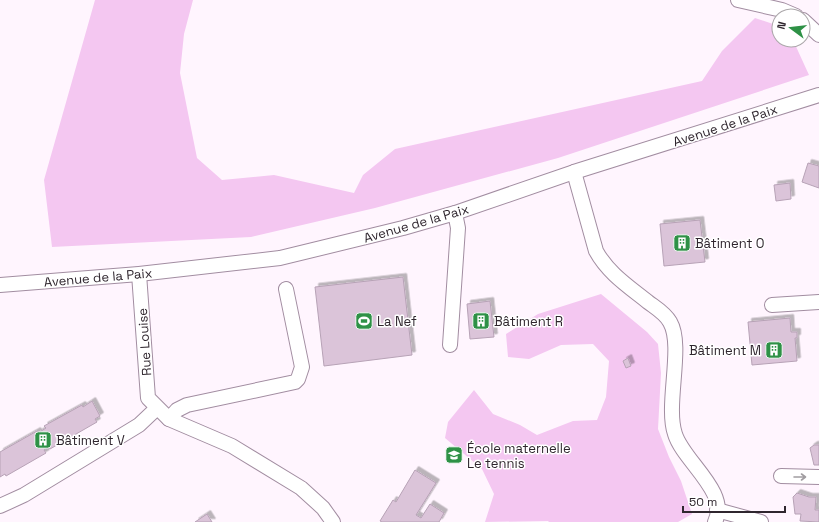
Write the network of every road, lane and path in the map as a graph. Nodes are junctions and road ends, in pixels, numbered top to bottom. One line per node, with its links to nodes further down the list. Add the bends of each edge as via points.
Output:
1 (738, 0): 2 (street)
2 (773, 8)
3 (811, 27): 4 (street)
4 (819, 34)
5 (819, 95): 6 (street, Avenue de la Paix)
6 (574, 172): 7 (street, Avenue de la Paix); 19 (street, via 596,251 602,261 614,276 664,314 671,323 675,340 673,428 680,446 712,489 716,500)
7 (455, 213): 8 (street, Avenue de la Paix, via 280,258); 13 (street, via 458,228)
8 (139, 274): 9 (street, Avenue de la Paix); 14 (street, Rue Louise, via 148,398)
9 (0, 286)
10 (286, 289): 15 (street, via 302,367 295,382 186,405)
11 (819, 302): 12 (street)
12 (772, 305)
13 (450, 345)
14 (156, 408): 15 (street); 18 (street, via 139,425 24,495)
15 (169, 419): 21 (street, via 232,446 301,488)
16 (781, 476): 17 (street, one-way to 17)
17 (819, 477)
18 (0, 506)
19 (716, 516): 20 (street)
20 (751, 521)
21 (334, 522)

